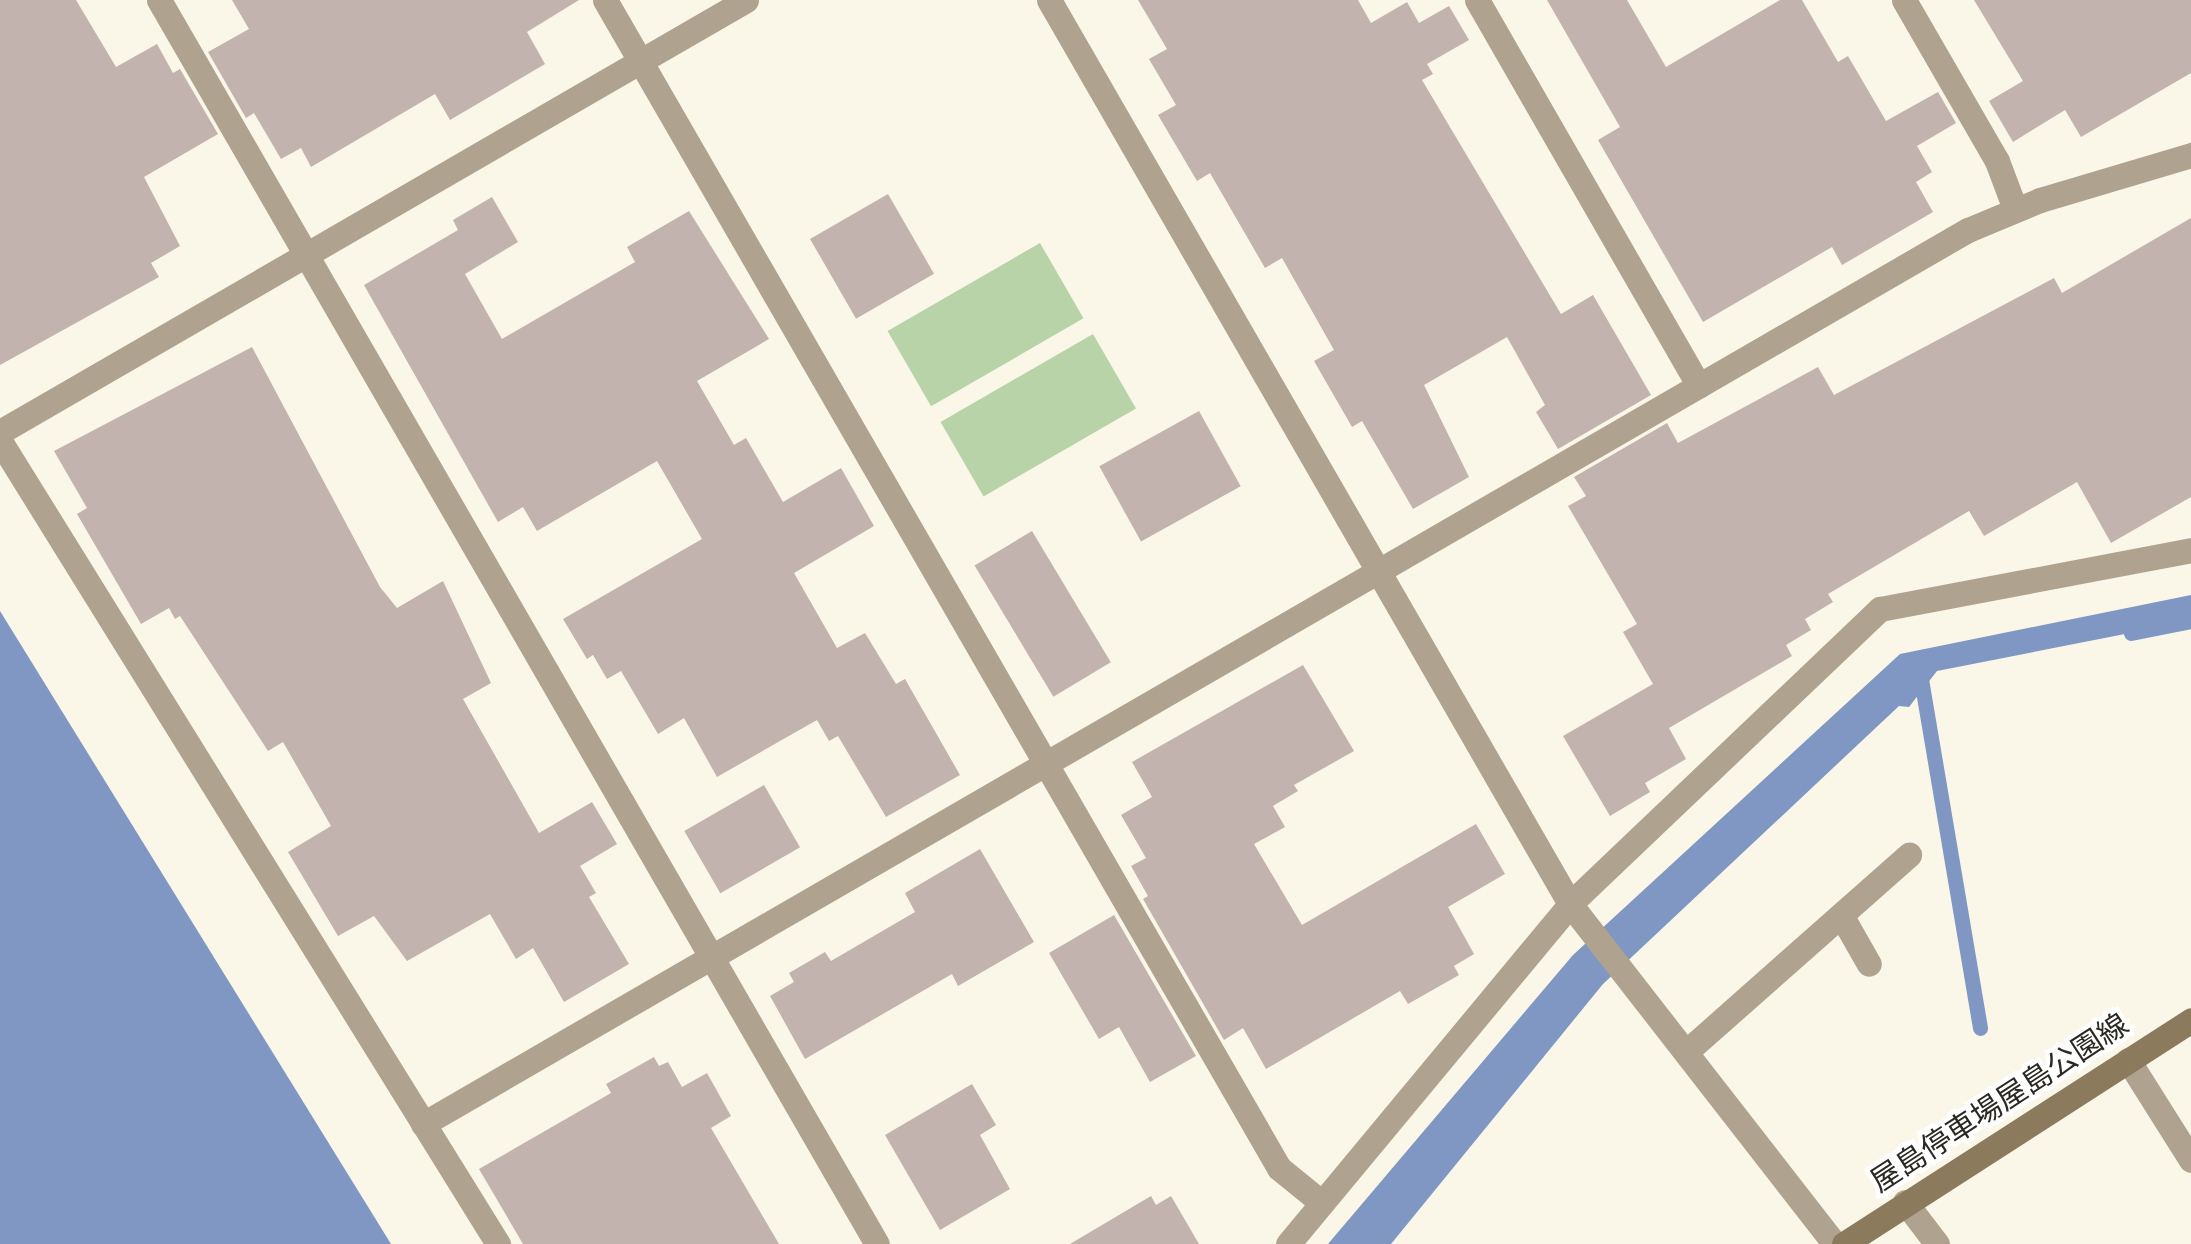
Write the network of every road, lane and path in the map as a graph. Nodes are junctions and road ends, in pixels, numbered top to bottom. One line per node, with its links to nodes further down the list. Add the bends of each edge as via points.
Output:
1 (160, 0): 10 (street)
2 (605, 0): 7 (street)
3 (746, 0): 7 (street)
4 (1049, 0): 15 (street)
5 (1477, 0): 11 (street)
6 (1904, 0): 9 (street, via 1997,161)
7 (640, 61): 10 (street); 16 (street)
8 (2191, 155): 9 (street)
9 (2016, 209): 11 (street)
10 (306, 254): 12 (street); 20 (street)
11 (1700, 386): 15 (street)
12 (0, 432)
13 (0, 441): 25 (street)
14 (2191, 550): 18 (street, via 1880,609)
15 (1378, 572): 16 (street); 18 (street)
16 (1046, 764): 20 (street); 28 (street, via 1280,1168)
17 (1909, 855): 19 (street)
18 (1570, 904): 23 (street); 28 (street)
19 (1841, 916): 21 (street); 23 (street)
20 (712, 957): 25 (street); 30 (street)
21 (1868, 964)
22 (2191, 1020): 24 (main road, 屋島停車場屋島公園線)
23 (1686, 1052): 32 (street)
24 (2128, 1060): 26 (street); 27 (main road, 屋島停車場屋島公園線)
25 (423, 1124): 29 (street)
26 (2191, 1160)
27 (1905, 1202): 33 (main road, 屋島停車場屋島公園線); 34 (street)
28 (1322, 1204): 31 (street)
29 (498, 1244)
30 (877, 1244)
31 (1288, 1244)
32 (1835, 1244)
33 (1844, 1244)
34 (1937, 1244)

